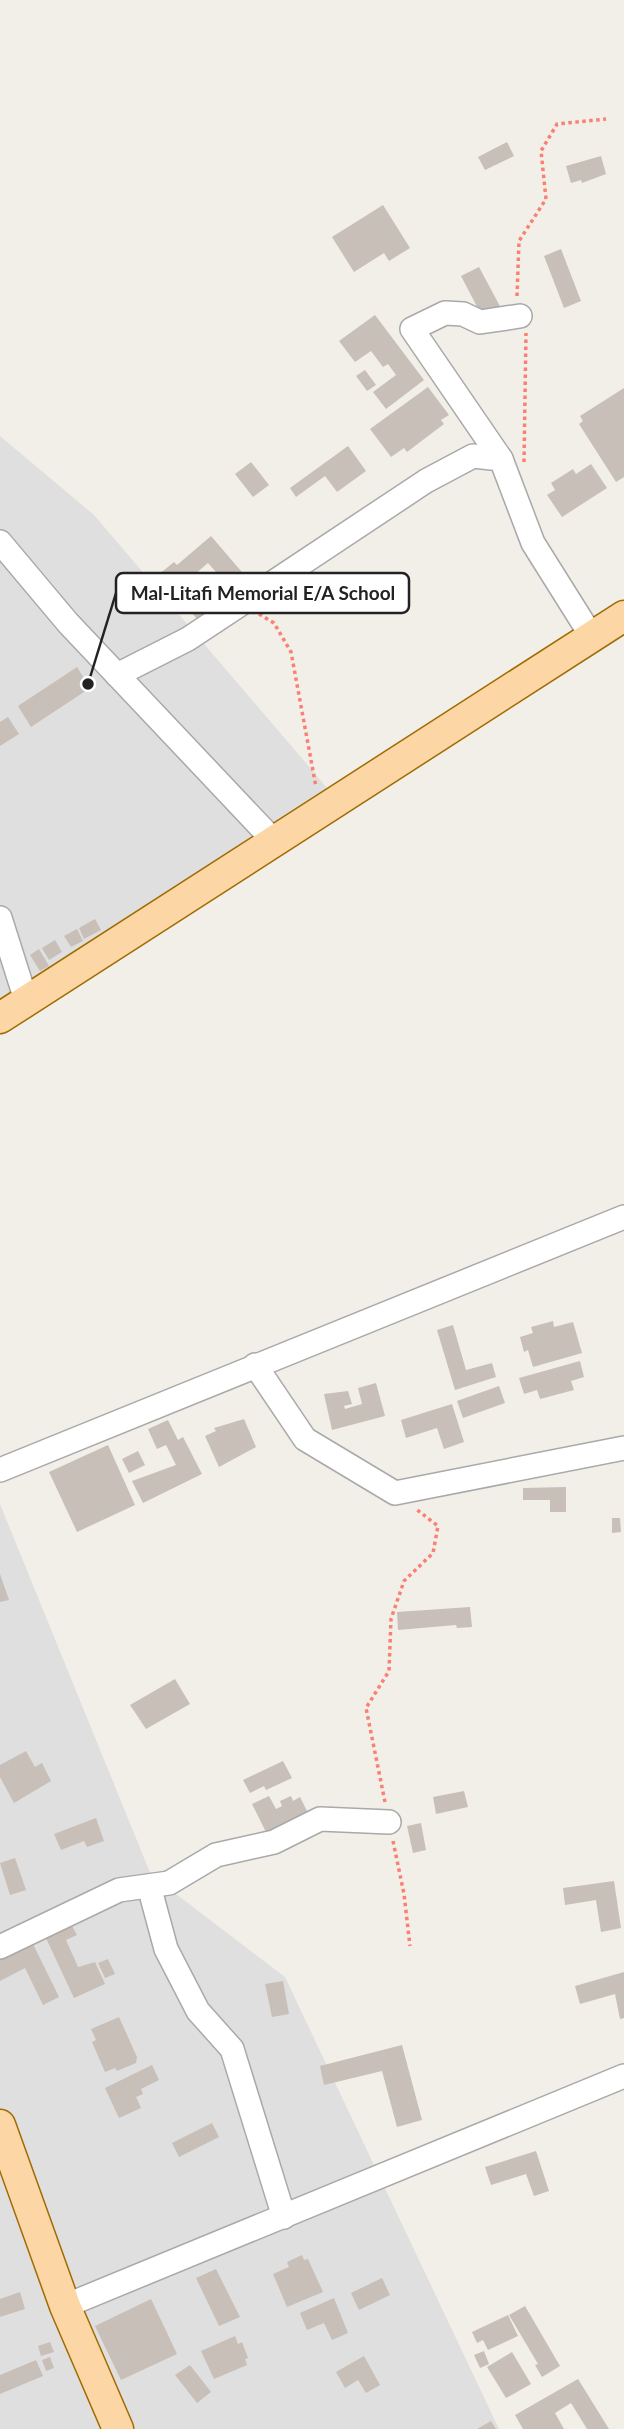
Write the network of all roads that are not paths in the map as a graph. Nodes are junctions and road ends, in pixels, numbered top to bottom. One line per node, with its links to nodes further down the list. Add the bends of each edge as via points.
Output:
1 (523, 317): 2 (street, via 480,322 463,314 445,313 412,329)
2 (501, 459): 5 (street, via 533,542); 6 (street, via 473,456 426,481 188,639)
3 (0, 542): 6 (street)
4 (624, 616): 5 (main road)
5 (592, 637): 7 (main road)
6 (117, 675): 7 (street)
7 (274, 841): 9 (main road)
8 (0, 918): 9 (street)
9 (26, 1000): 10 (main road)
10 (0, 1018)
11 (624, 1217): 12 (street)
12 (255, 1366): 13 (street, via 305,1439 395,1493); 14 (street)
13 (624, 1448)
14 (0, 1470)
15 (389, 1822): 16 (street, via 320,1819 274,1842 216,1855 169,1883)
16 (149, 1886): 17 (street, via 119,1890); 20 (street, via 166,1950 198,2011 232,2049)
17 (0, 1947)
18 (624, 2076): 20 (street)
19 (0, 2125): 21 (main road)
20 (284, 2217): 21 (street)
21 (65, 2306): 22 (main road)
22 (118, 2429)

